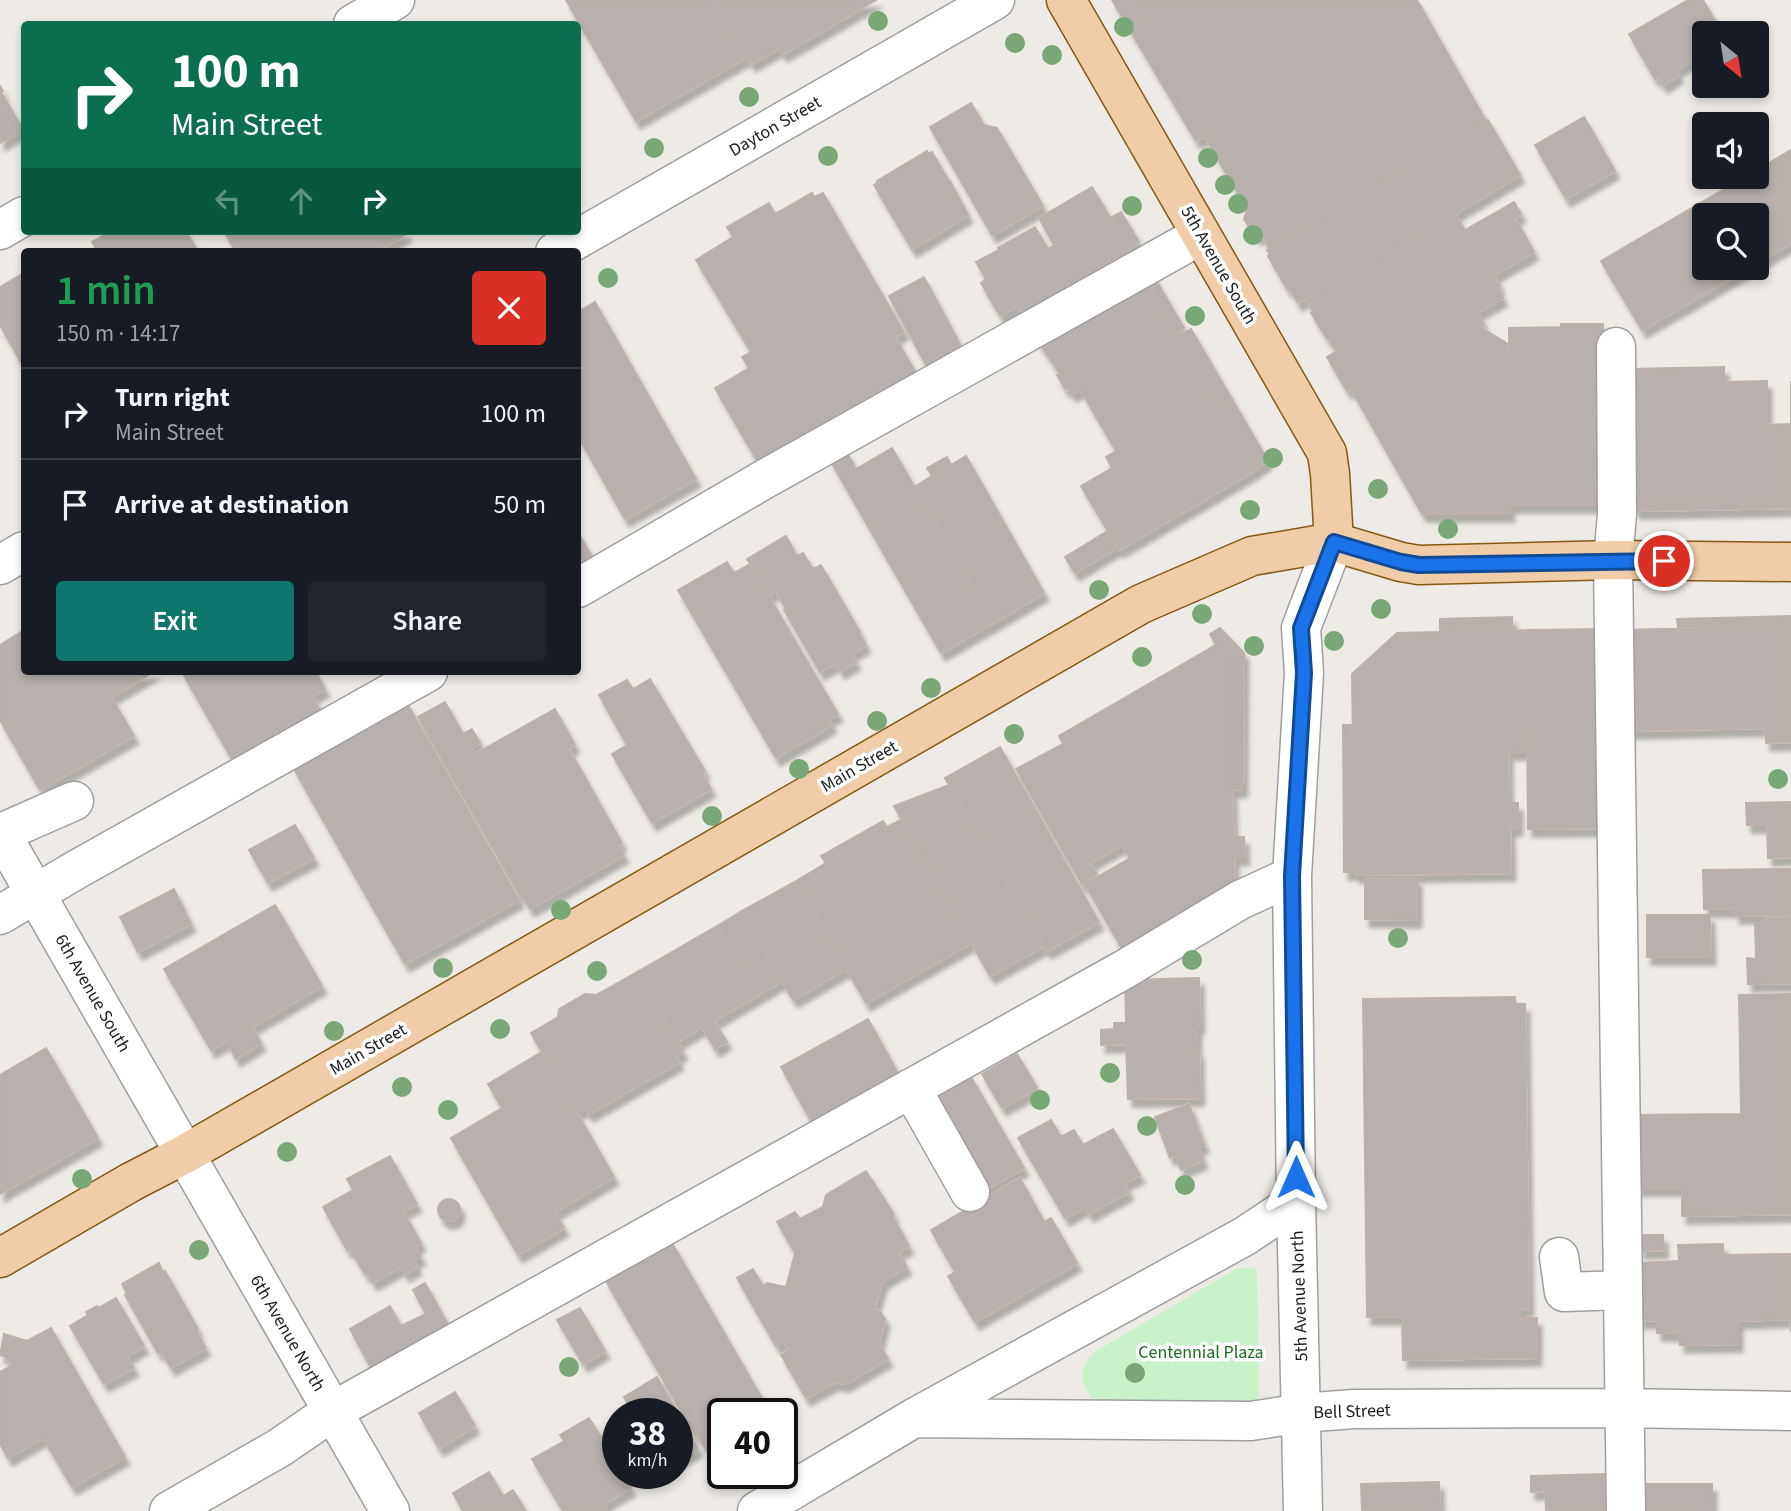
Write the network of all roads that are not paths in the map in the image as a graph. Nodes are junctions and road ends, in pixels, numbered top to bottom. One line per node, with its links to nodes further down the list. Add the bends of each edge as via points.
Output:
1 (395, 0): 4 (street)
2 (995, 0): 8 (street, Dayton Street)
3 (1066, 0): 7 (main road, 5th Avenue South)
4 (358, 21)
5 (21, 218): 6 (street)
6 (0, 230)
7 (1201, 235): 10 (main road, 5th Avenue South, via 1326,453); 15 (street)
8 (562, 248)
9 (1616, 347): 12 (street)
10 (1334, 542): 12 (main road, Main Street, via 1419,565); 19 (street, 5th Avenue North, via 1301,628 1304,673); 23 (main road, Main Street, via 1252,556 1141,604)
11 (21, 553): 14 (street)
12 (1613, 561): 13 (main road, Main Street); 28 (street)
13 (1791, 562)
14 (0, 565)
15 (581, 585)
16 (423, 675): 20 (street)
17 (74, 801): 18 (street)
18 (0, 832): 20 (street, 6th Avenue South)
19 (1292, 876): 22 (street, via 1240,900); 25 (street, 5th Avenue North)
20 (36, 894): 21 (street); 23 (street, 6th Avenue South)
21 (0, 915)
22 (911, 1088): 24 (street); 30 (street)
23 (185, 1154): 26 (main road, Main Street); 30 (street, 6th Avenue North)
24 (970, 1192)
25 (1296, 1202): 32 (street, 5th Avenue North); 33 (street, via 1245,1236)
26 (0, 1258)
27 (1559, 1258): 28 (street, via 1564,1292)
28 (1623, 1290): 29 (street)
29 (1625, 1408): 31 (street, Bell Street); 32 (street, Bell Street); 38 (street)
30 (332, 1411): 34 (street, via 279,1448); 35 (street, 6th Avenue North)
31 (1791, 1411)
32 (1301, 1413): 33 (street, Bell Street, via 1251,1421); 37 (street, 5th Avenue North)
33 (914, 1418): 36 (street)
34 (169, 1511)
35 (390, 1511)
36 (758, 1511)
37 (1303, 1511)
38 (1626, 1511)

